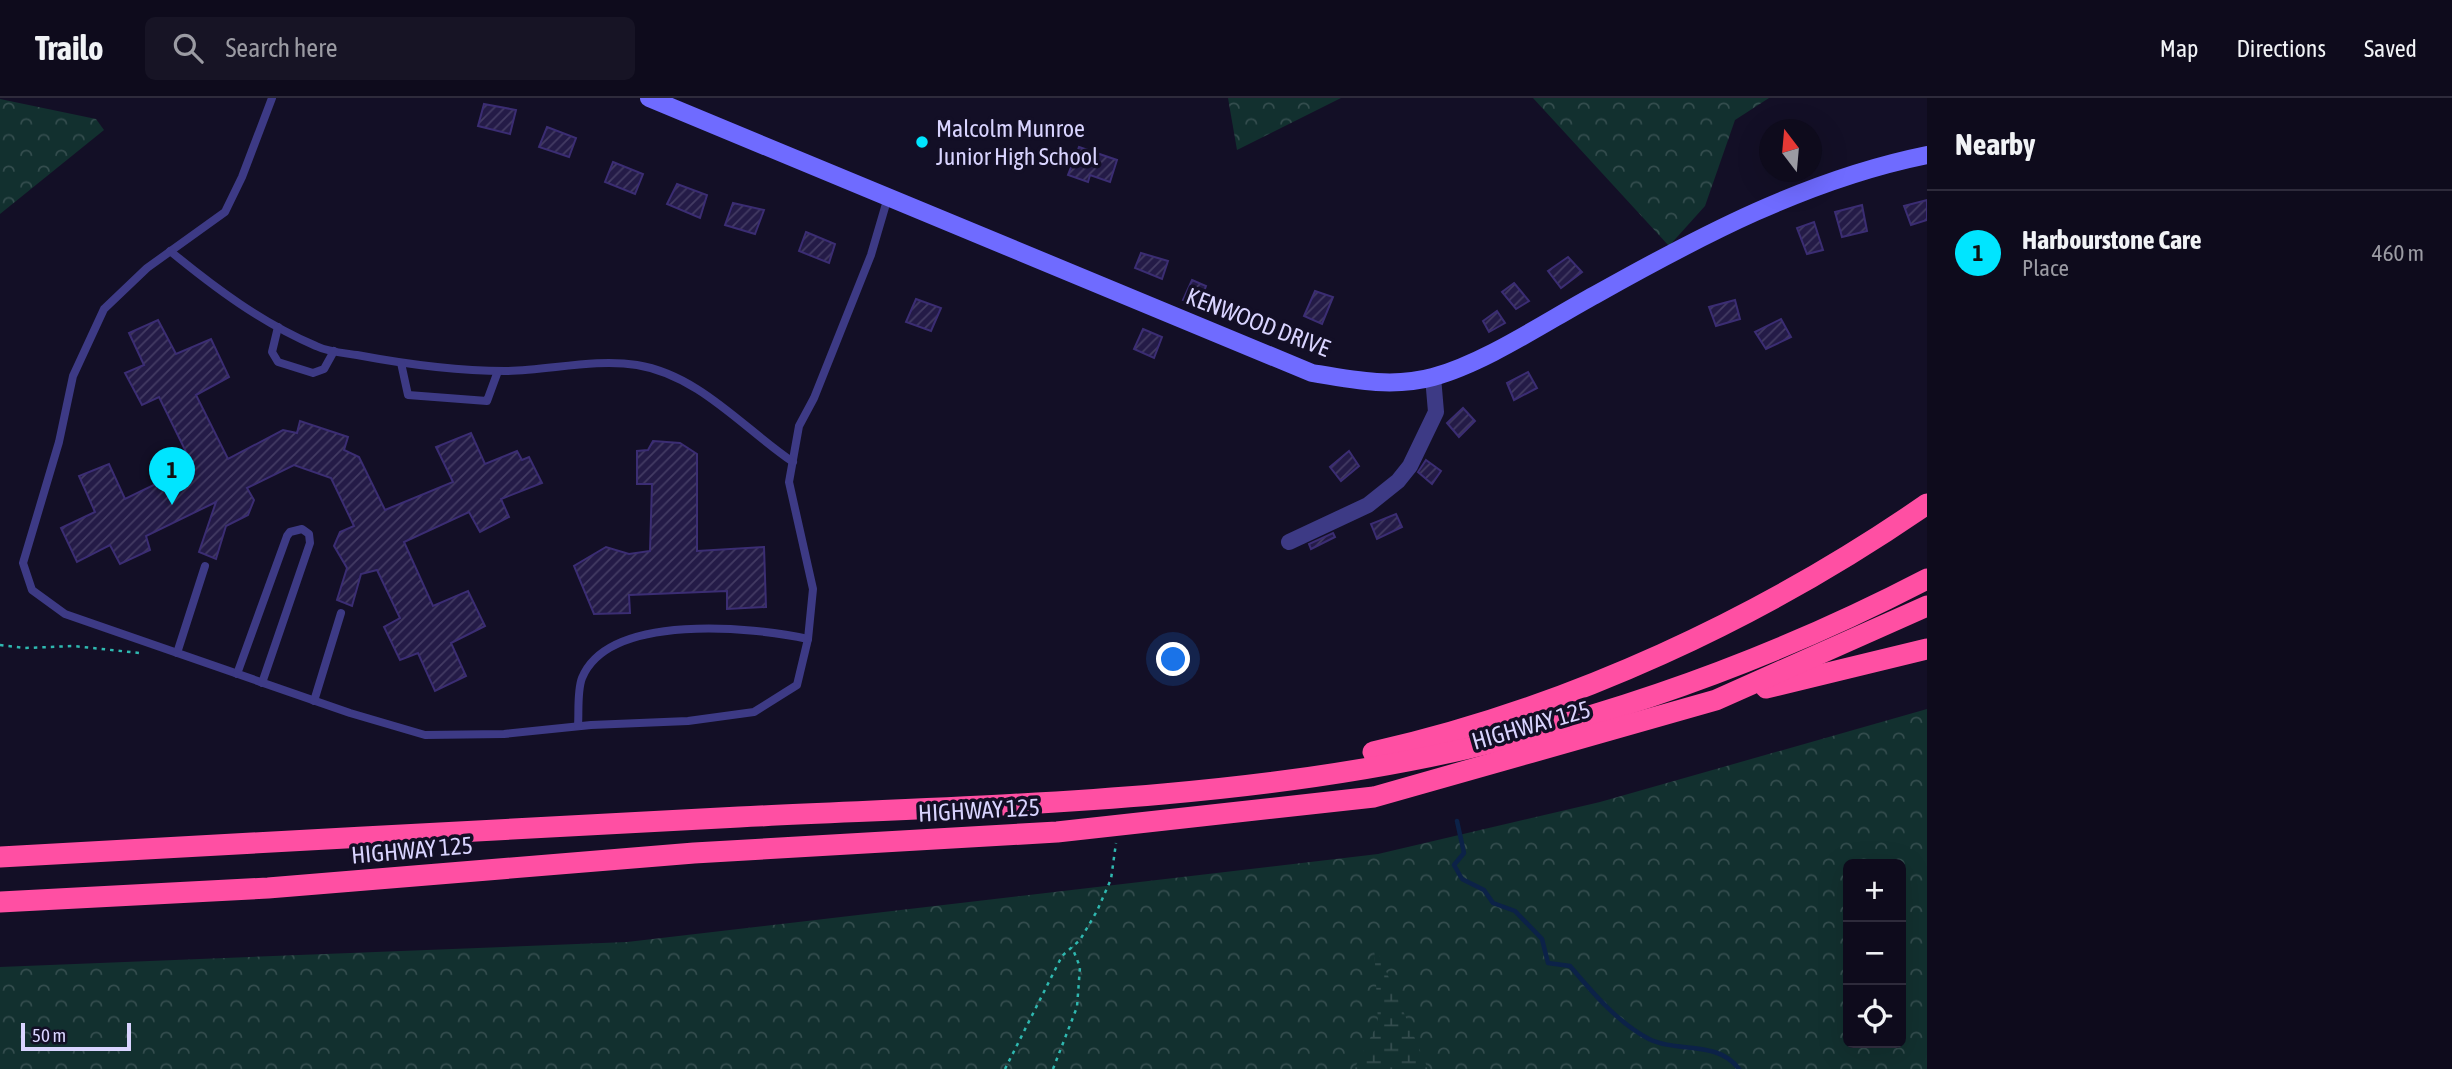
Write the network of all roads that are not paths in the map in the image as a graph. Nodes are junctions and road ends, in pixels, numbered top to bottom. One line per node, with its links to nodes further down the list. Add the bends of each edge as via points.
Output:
1 (272, 98): 5 (lane, via 225,212)
2 (649, 98): 4 (street, KENWOOD DRIVE)
3 (1927, 155): 10 (street, KENWOOD DRIVE, via 1843,177 1762,209 1468,364)
4 (888, 196): 10 (street, KENWOOD DRIVE, via 1312,373 1366,382); 11 (lane, via 871,255 799,426)
5 (170, 251): 6 (lane, via 215,288); 20 (lane, via 104,309 74,376 23,563 32,590 65,614)
6 (278, 327): 7 (lane); 7 (lane, via 271,352 278,362 313,373 324,369)
7 (334, 351): 8 (lane)
8 (401, 363): 9 (lane); 9 (lane, via 408,395 487,401)
9 (498, 371): 11 (lane, via 638,365 723,405)
10 (1433, 377): 13 (street, via 1436,412 1398,481 1368,505)
11 (793, 462): 18 (lane, via 789,482 813,589)
12 (1927, 504): 26 (highway, via 1849,556 1754,610 1591,682 1399,746)
13 (1289, 542)
14 (205, 566): 20 (lane)
15 (1927, 579): 26 (highway, HIGHWAY 125, via 1818,633 1732,668 1553,725 1462,749 1360,768)
16 (1927, 606): 23 (highway, HIGHWAY 125)
17 (341, 613): 24 (lane)
18 (808, 639): 25 (lane, via 797,685 754,712 688,721); 25 (lane, via 696,628 630,639 599,656 582,678)
19 (1927, 649): 23 (highway)
20 (177, 653): 21 (lane)
21 (237, 674): 22 (lane); 22 (lane, via 287,536 302,529 309,534 310,543)
22 (262, 683): 24 (lane)
23 (1716, 700): 28 (highway, HIGHWAY 125, via 1374,797 1118,827 694,853 268,888)
24 (314, 701): 25 (lane, via 425,735 504,734)
25 (578, 726)
26 (1192, 789): 27 (highway, HIGHWAY 125, via 963,806)
27 (0, 857)
28 (0, 902)

